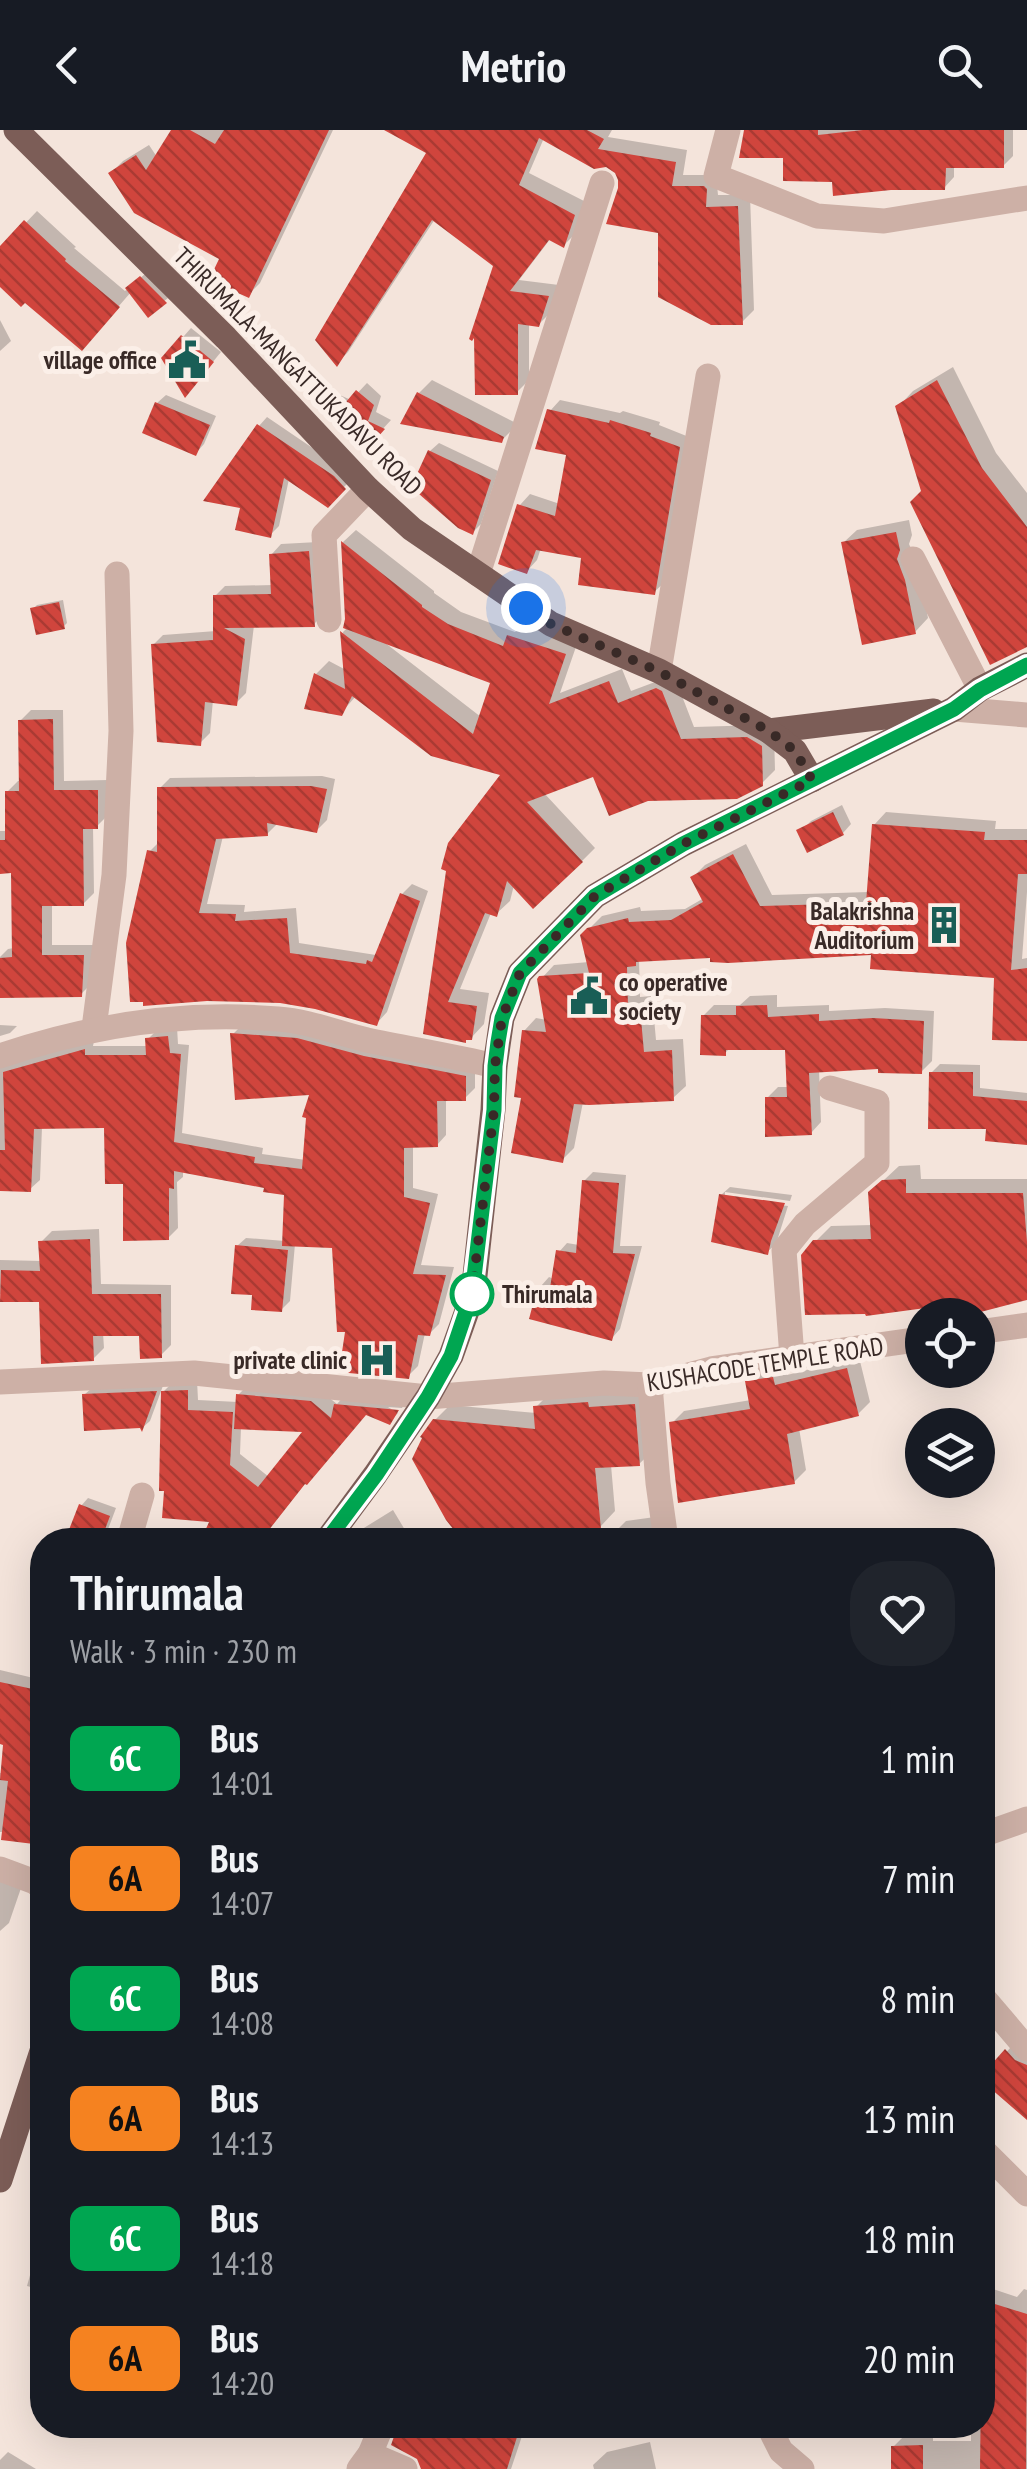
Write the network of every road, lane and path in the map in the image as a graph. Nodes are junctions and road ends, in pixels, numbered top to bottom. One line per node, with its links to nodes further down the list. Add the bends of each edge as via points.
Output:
1 (16, 130): 6 (main road, THIRUMALA-MANGATTUKADAVU ROAD)
2 (728, 130): 4 (street, via 716,176 817,216 884,221)
3 (602, 184): 9 (street)
4 (1027, 198)
5 (708, 376): 12 (street)
6 (368, 489): 9 (main road, THIRUMALA-MANGATTUKADAVU ROAD); 10 (street, via 324,536)
7 (912, 559): 13 (street)
8 (117, 574): 18 (street, via 121,730 114,875)
9 (478, 574): 12 (main road, THIRUMALA-MANGATTUKADAVU ROAD, via 551,624)
10 (329, 620)
11 (1027, 665): 13 (main road)
12 (658, 671): 16 (main road, THIRUMALA-MANGATTUKADAVU ROAD)
13 (980, 690): 14 (main road)
14 (954, 709): 15 (street); 16 (main road); 17 (main road)
15 (1027, 716)
16 (769, 731): 17 (main road, THIRUMALA-MANGATTUKADAVU ROAD, via 795,751)
17 (812, 780): 20 (main road, via 595,896 520,973 502,1018)
18 (94, 1028): 19 (street); 20 (street, via 173,1017 281,1019)
19 (0, 1056)
20 (495, 1066): 28 (main road, via 472,1294 451,1356)
21 (830, 1088): 25 (street, via 877,1102 877,1163 784,1250)
22 (1027, 1325): 23 (street)
23 (995, 1330)
24 (905, 1341): 25 (street, KUSHACODE TEMPLE ROAD)
25 (792, 1357): 27 (street, KUSHACODE TEMPLE ROAD)
26 (0, 1382): 28 (street, KUSHACODE TEMPLE ROAD, via 194,1373)
27 (650, 1385): 28 (street, KUSHACODE TEMPLE ROAD); 32 (street)
28 (428, 1397): 31 (main road)
29 (142, 1495): 30 (street)
30 (133, 1528)
31 (338, 1528)
32 (664, 1528)
33 (1027, 1819): 34 (street)
34 (995, 1830)
35 (0, 1868): 36 (street)
36 (30, 1880)
37 (995, 2011): 38 (street)
38 (1027, 2049)
39 (30, 2088): 41 (main road)
40 (995, 2162): 42 (street)
41 (0, 2180)
42 (1027, 2194)
43 (376, 2438): 45 (street)
44 (772, 2460): 47 (street)
45 (364, 2462): 46 (street)
46 (405, 2469)
47 (802, 2469)

